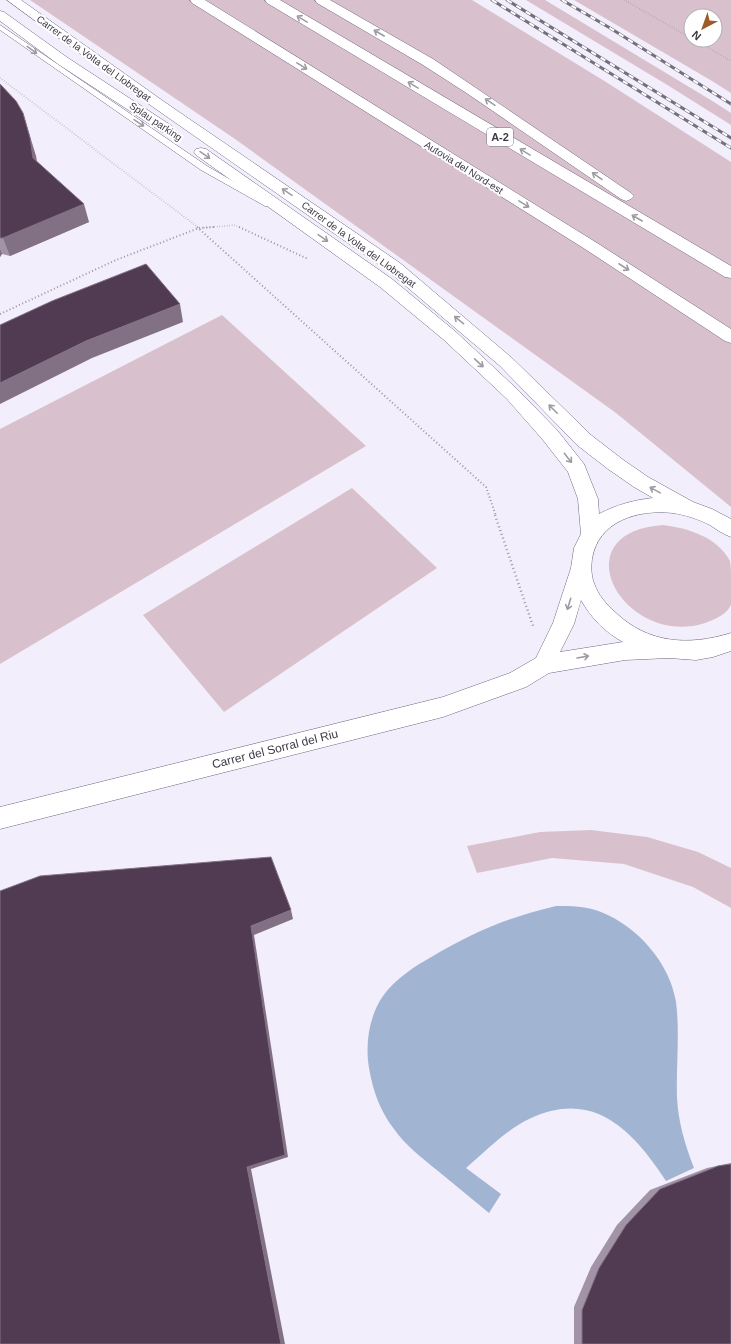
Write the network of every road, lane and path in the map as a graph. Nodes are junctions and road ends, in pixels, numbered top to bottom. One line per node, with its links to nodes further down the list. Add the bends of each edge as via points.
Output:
1 (13, 0): 20 (main road, Carrer de la Volta del Llobregat, one-way to 1, via 641,482 584,440 495,352 394,267)
2 (192, 0): 8 (main road)
3 (196, 0): 8 (main road, Autovia del Nord-est)
4 (271, 0): 17 (main road, A-2, one-way to 4)
5 (320, 0): 17 (main road, one-way to 5, via 474,90)
6 (624, 0): 10 (path)
7 (0, 14): 14 (main road, Carrer de la Volta del Llobregat, one-way to 14, via 64,61)
8 (233, 23): 19 (main road, Autovia del Nord-est, one-way to 19, via 591,246)
9 (0, 27): 14 (lane, Splau parking, one-way to 14, via 204,168)
10 (683, 33)
11 (709, 48): 12 (path)
12 (731, 61)
13 (0, 78): 15 (path)
14 (304, 224): 22 (main road, Carrer de la Volta del Llobregat, one-way to 22, via 386,283 450,336 513,395 550,435 576,469 588,499)
15 (199, 228): 16 (path, via 235,225); 18 (path, via 116,260); 24 (path, via 486,487)
16 (309, 259)
17 (731, 272)
18 (0, 314)
19 (731, 337)
20 (689, 509): 21 (main road, via 718,520); 22 (main road, via 660,505 634,508 610,518)
21 (731, 529)
22 (591, 534): 23 (main road, via 582,555)
23 (581, 567): 26 (main road, via 587,593 605,616 641,641); 27 (main road, one-way to 27, via 563,624)
24 (535, 632)
25 (731, 642): 26 (main road, via 706,650)
26 (668, 649): 27 (main road, Carrer del Sorral del Riu, one-way to 26, via 625,651)
27 (545, 664): 28 (main road, Carrer del Sorral del Riu, via 518,680 443,707)
28 (0, 818)

